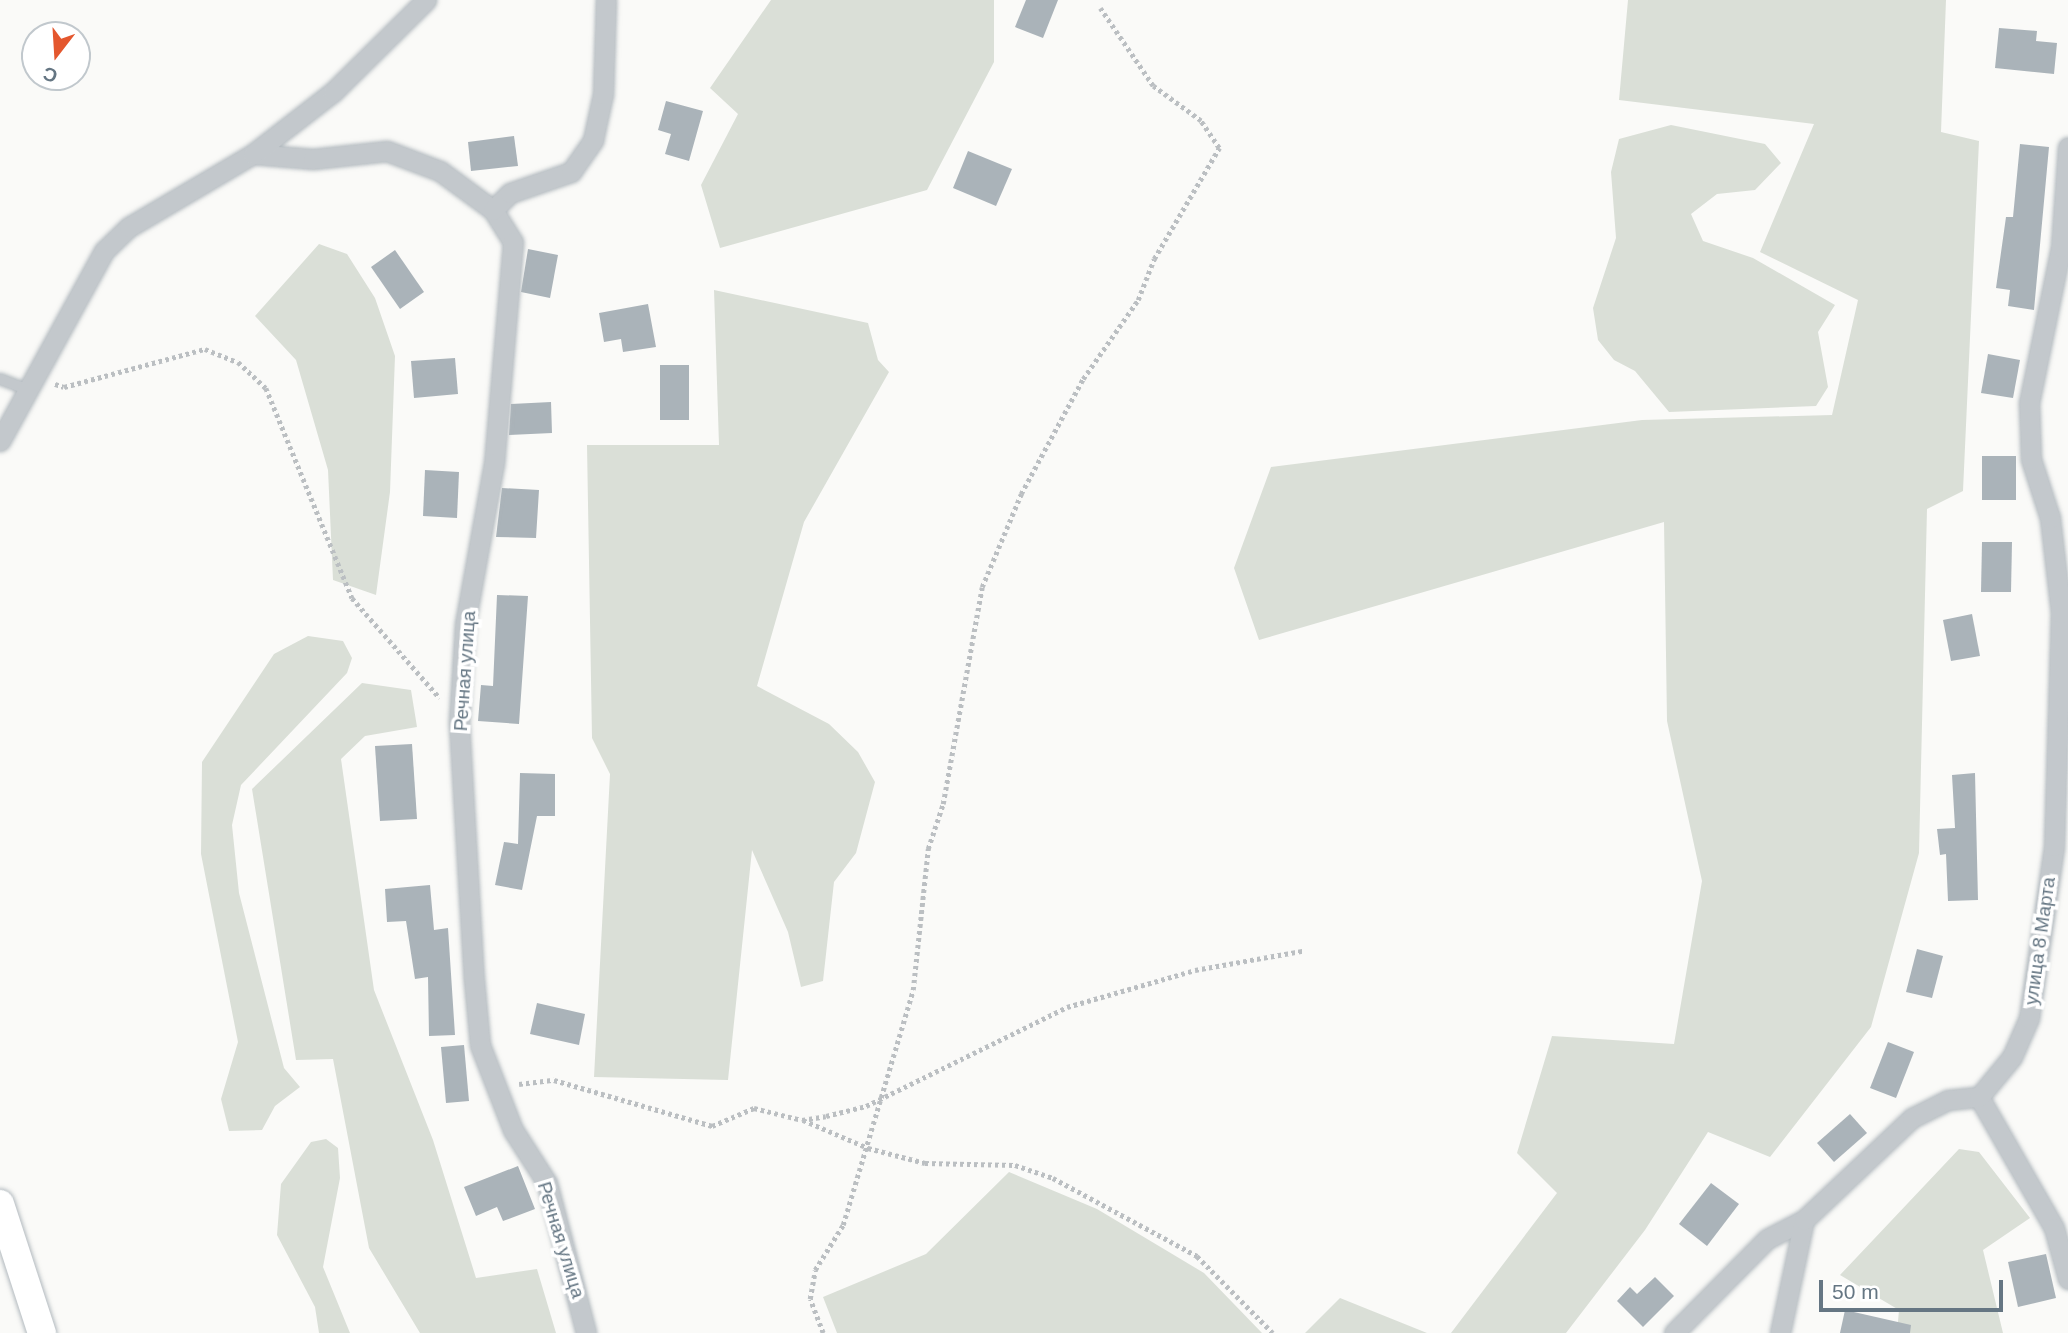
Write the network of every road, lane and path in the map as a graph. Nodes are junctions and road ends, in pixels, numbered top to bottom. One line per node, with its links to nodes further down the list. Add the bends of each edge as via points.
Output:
1 (426, 0): 5 (street, via 333,92)
2 (606, 0): 6 (street, via 603,94 593,140 571,172 510,193)
3 (1100, 8): 14 (path, via 1153,86 1201,121 1219,148 1154,259 1138,300 1083,379 1021,494 982,587 943,804 928,849 913,990)
4 (2068, 147): 13 (street, улица 8 Марта, via 2062,247 2029,403 2031,459 2050,518 2061,612 2054,846 2029,1018 2012,1057)
5 (253, 153): 6 (street, Речная улица, via 313,159 387,151 440,171); 8 (street, via 129,227 104,251)
6 (493, 210): 10 (street, Речная улица, via 513,242 494,463 465,624)
7 (0, 379): 8 (lane)
8 (32, 387): 9 (street); 10 (path, via 64,387 205,349 238,362 267,388 352,598)
9 (0, 441)
10 (459, 722): 12 (street, Речная улица, via 479,1032)
11 (1302, 951): 14 (path, via 1195,970 1066,1007)
12 (497, 1087): 15 (path, via 554,1080 712,1126 754,1108); 21 (street, Речная улица, via 513,1130 547,1183)
13 (1979, 1097): 18 (street, via 1948,1100 1912,1118); 19 (street, via 2054,1228)
14 (879, 1100): 15 (path); 16 (path)
15 (802, 1120): 16 (path)
16 (868, 1148): 22 (path, via 843,1225 815,1270 810,1299); 23 (path, via 925,1163 1014,1165 1052,1178 1197,1256)
17 (0, 1204): 20 (main road)
18 (1804, 1220): 24 (street, via 1767,1239); 25 (street)
19 (2068, 1279)
20 (42, 1333)
21 (586, 1333)
22 (823, 1333)
23 (1273, 1333)
24 (1674, 1333)
25 (1780, 1333)

